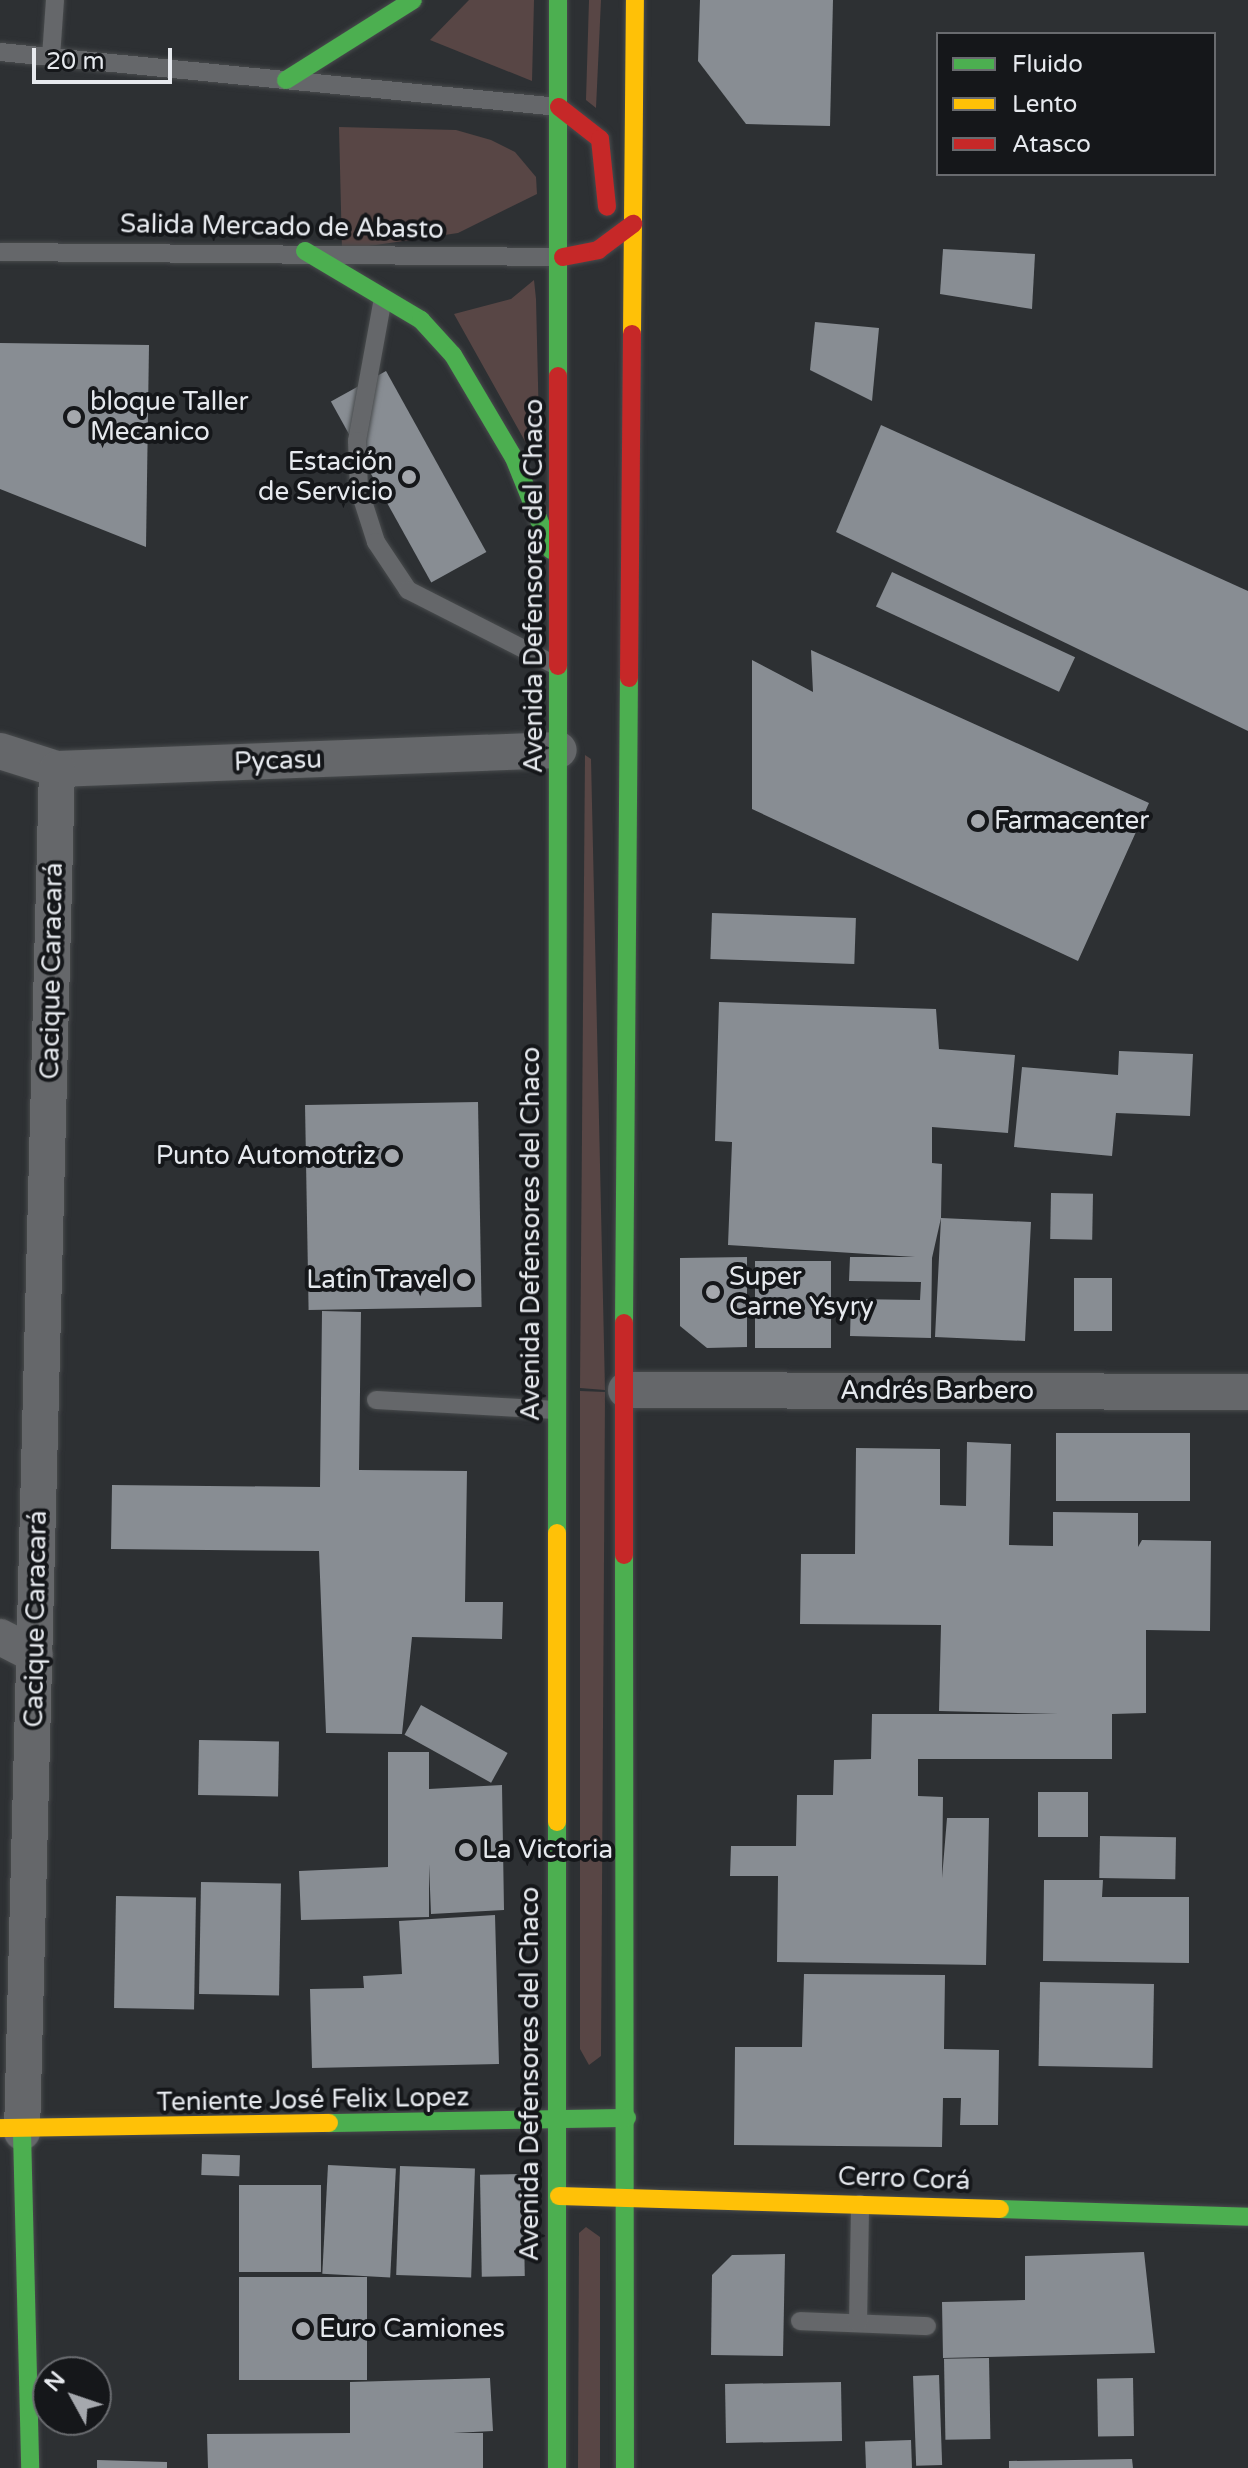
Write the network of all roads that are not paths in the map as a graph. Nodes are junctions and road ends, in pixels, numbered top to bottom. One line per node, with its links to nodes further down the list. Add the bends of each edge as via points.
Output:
1 (55, 0): 6 (lane)
2 (413, 0): 7 (main road)
3 (558, 0): 8 (main road, Avenida Defensores del Chaco)
4 (635, 0): 9 (main road)
5 (0, 52): 6 (lane)
6 (51, 57): 7 (lane)
7 (286, 80): 8 (lane)
8 (559, 107): 10 (main road, via 591,129 605,151); 13 (main road, Avenida Defensores del Chaco)
9 (633, 224): 10 (main road); 22 (main road)
10 (607, 245): 13 (main road); 14 (main road)
11 (305, 251): 12 (lane, Salida Mercado de Abasto); 13 (lane, Salida Mercado de Abasto); 15 (main road)
12 (0, 252)
13 (563, 257): 16 (main road, Avenida Defensores del Chaco)
14 (607, 272)
15 (384, 295): 16 (main road, via 453,355 514,458); 17 (lane, via 357,441 359,489 376,542 408,590)
16 (559, 573): 17 (main road, Avenida Defensores del Chaco)
17 (560, 668): 18 (main road, Avenida Defensores del Chaco)
18 (559, 750): 20 (street, Pycasu); 26 (main road, Avenida Defensores del Chaco)
19 (0, 751): 20 (street, Pycasu)
20 (57, 769): 28 (street, Cacique Caracará)
21 (603, 1154): 22 (main road)
22 (624, 1223): 23 (main road)
23 (626, 1390): 24 (street, Andrés Barbero); 29 (main road)
24 (1248, 1392)
25 (376, 1400): 26 (lane)
26 (556, 1410): 30 (main road, Avenida Defensores del Chaco)
27 (0, 1637): 28 (street)
28 (35, 1655): 31 (street, Cacique Caracará)
29 (627, 2118): 30 (main road, Teniente José Felix Lopez); 32 (main road)
30 (555, 2120): 31 (main road, Teniente José Felix Lopez); 33 (main road, Avenida Defensores del Chaco)
31 (11, 2130): 39 (main road, Cacique Caracará)
32 (627, 2195): 33 (main road, Cerro Corá); 34 (main road, Cerro Corá); 41 (main road)
33 (559, 2196): 40 (main road, Avenida Defensores del Chaco)
34 (860, 2204): 35 (main road, Cerro Corá); 37 (lane)
35 (1248, 2217)
36 (800, 2321): 37 (lane)
37 (858, 2323): 38 (lane)
38 (927, 2326)
39 (30, 2468)
40 (557, 2468)
41 (625, 2468)

